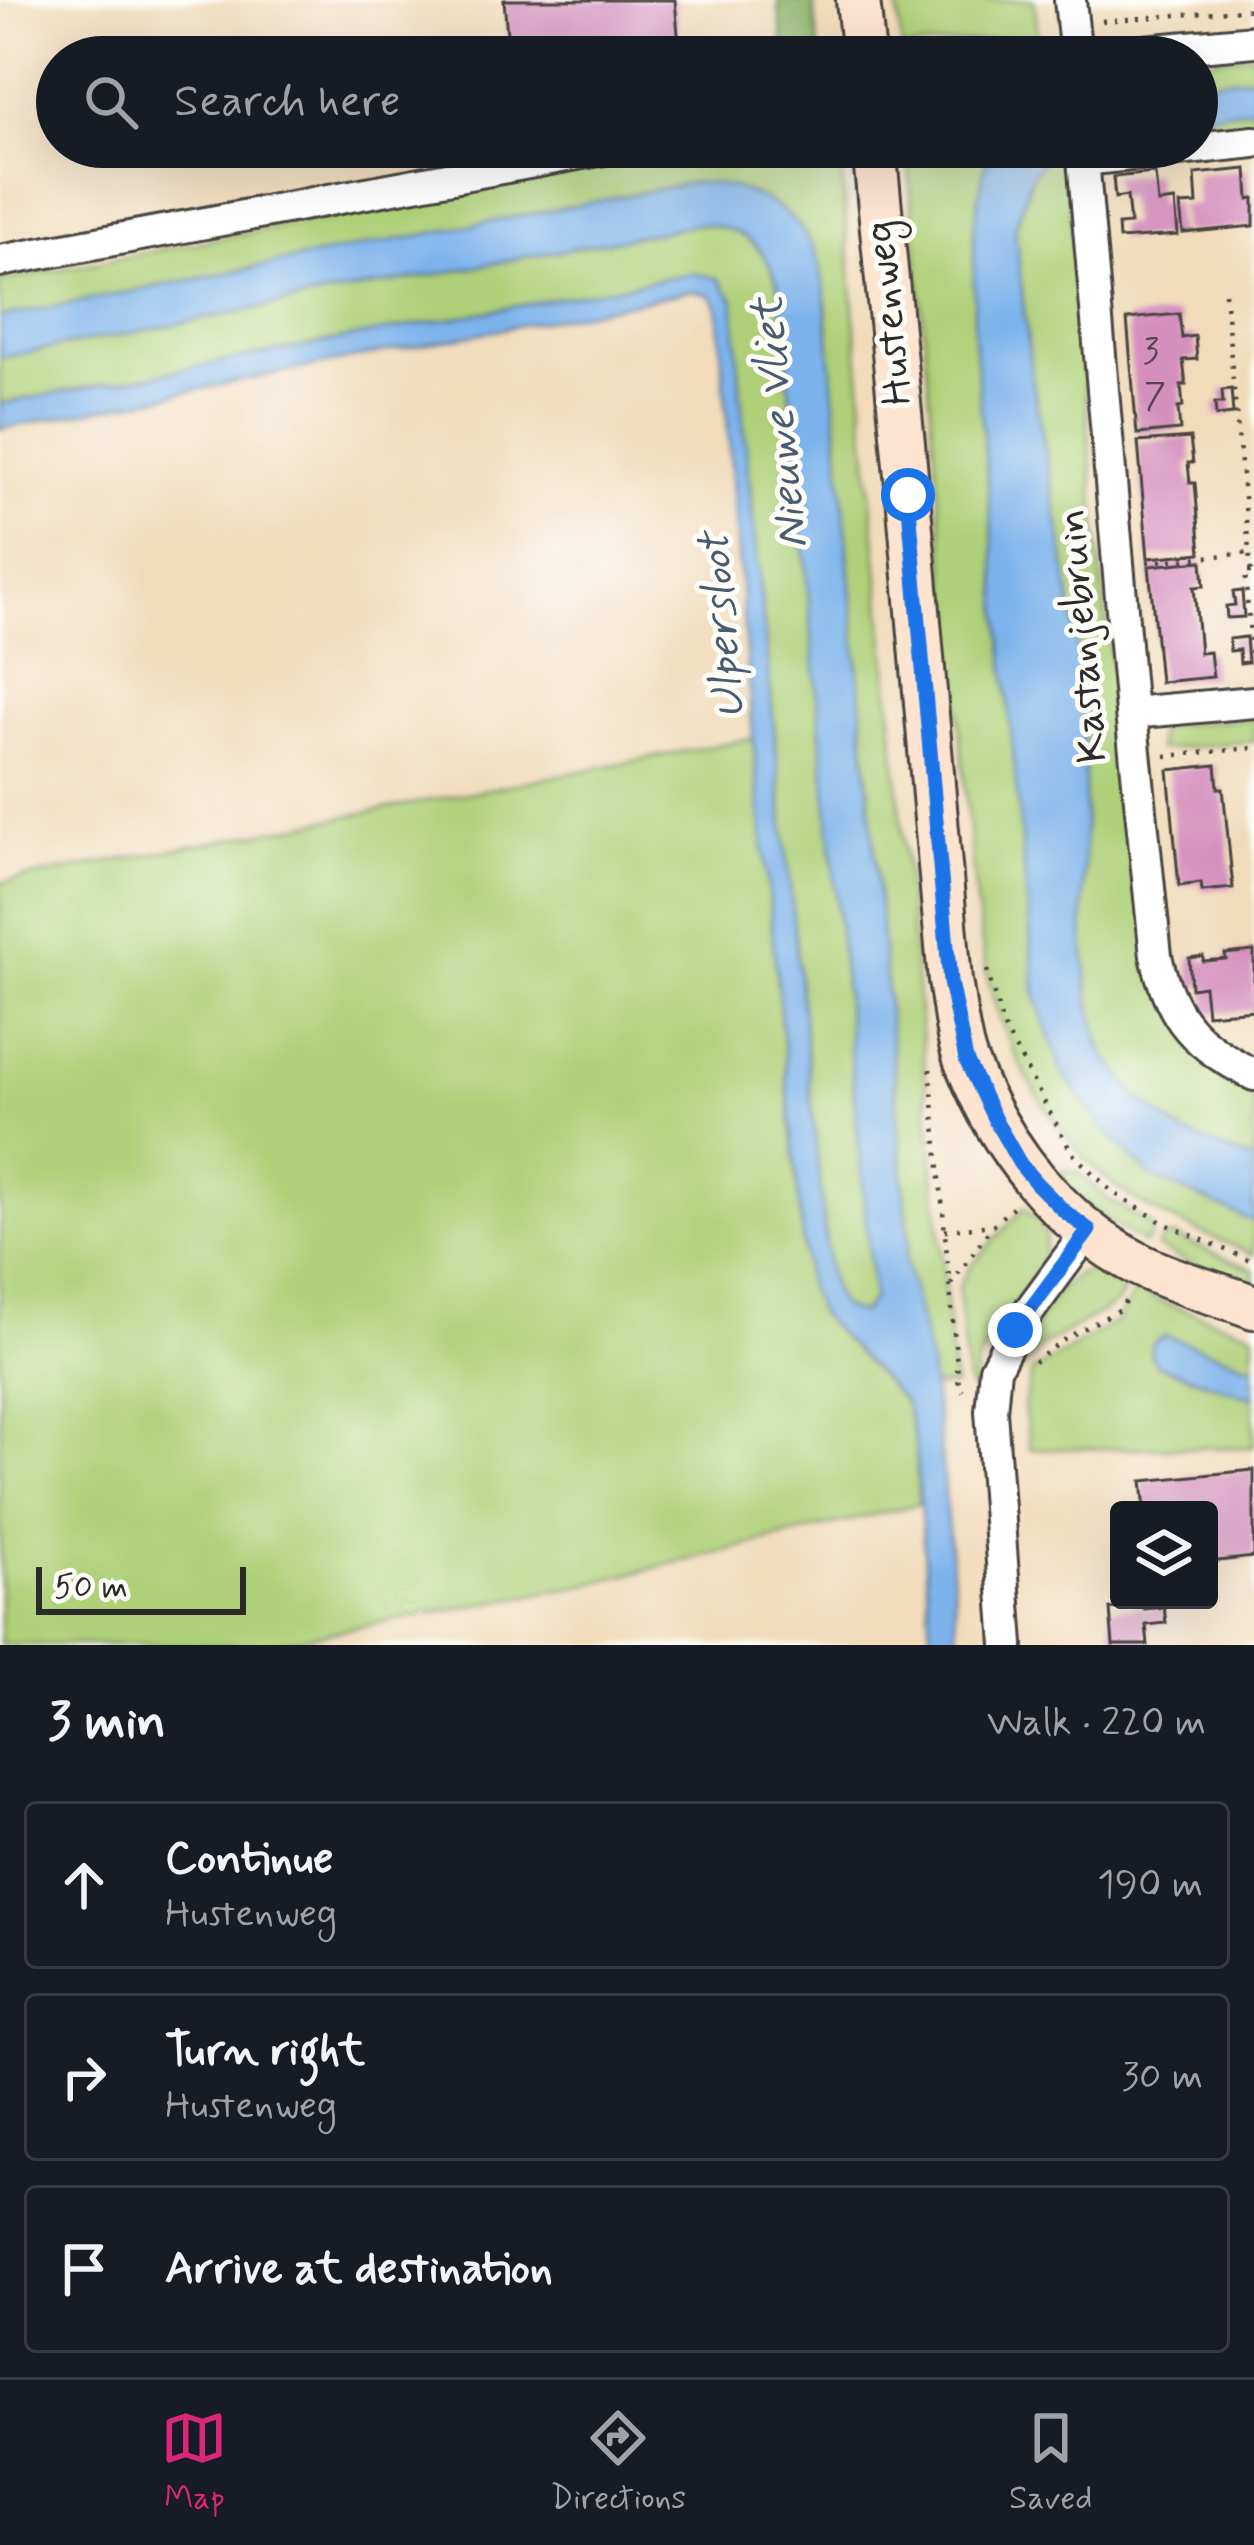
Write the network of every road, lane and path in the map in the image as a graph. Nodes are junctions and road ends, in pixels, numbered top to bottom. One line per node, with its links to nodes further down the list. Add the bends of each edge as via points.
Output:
1 (858, 0): 4 (main road)
2 (1254, 9): 3 (path)
3 (1071, 12)
4 (862, 36)
5 (1254, 41): 6 (street)
6 (1218, 44)
7 (1254, 142): 8 (street)
8 (1218, 144)
9 (502, 168): 12 (street)
10 (876, 168): 28 (main road, Hustenweg, via 950,982 966,1060 995,1120 1037,1184)
11 (1084, 168): 17 (street, Kastanjebruin)
12 (0, 261)
13 (1225, 293): 15 (path)
14 (1254, 490): 15 (path)
15 (1244, 491): 16 (path)
16 (1250, 553): 17 (path); 18 (path)
17 (1118, 564): 21 (street, Kastanjebruin)
18 (1253, 571): 19 (path, via 1245,572)
19 (1254, 682)
20 (1254, 703): 21 (street)
21 (1131, 713): 23 (street, Kastanjebruin)
22 (1254, 748): 23 (path)
23 (1136, 759): 24 (street, Kastanjebruin, via 1163,989 1205,1045)
24 (1254, 1075)
25 (1072, 1154): 29 (path, via 1111,1192 1163,1223)
26 (993, 1225): 31 (path)
27 (945, 1230): 31 (path)
28 (1089, 1230): 30 (main road, Hustenweg); 34 (street, via 994,1369)
29 (1254, 1262)
30 (1142, 1266): 32 (main road, Hustenweg); 33 (path, via 1121,1309)
31 (950, 1287): 34 (path, via 959,1387)
32 (1254, 1307)
33 (1030, 1365)
34 (991, 1412): 35 (street)
35 (1008, 1645)

